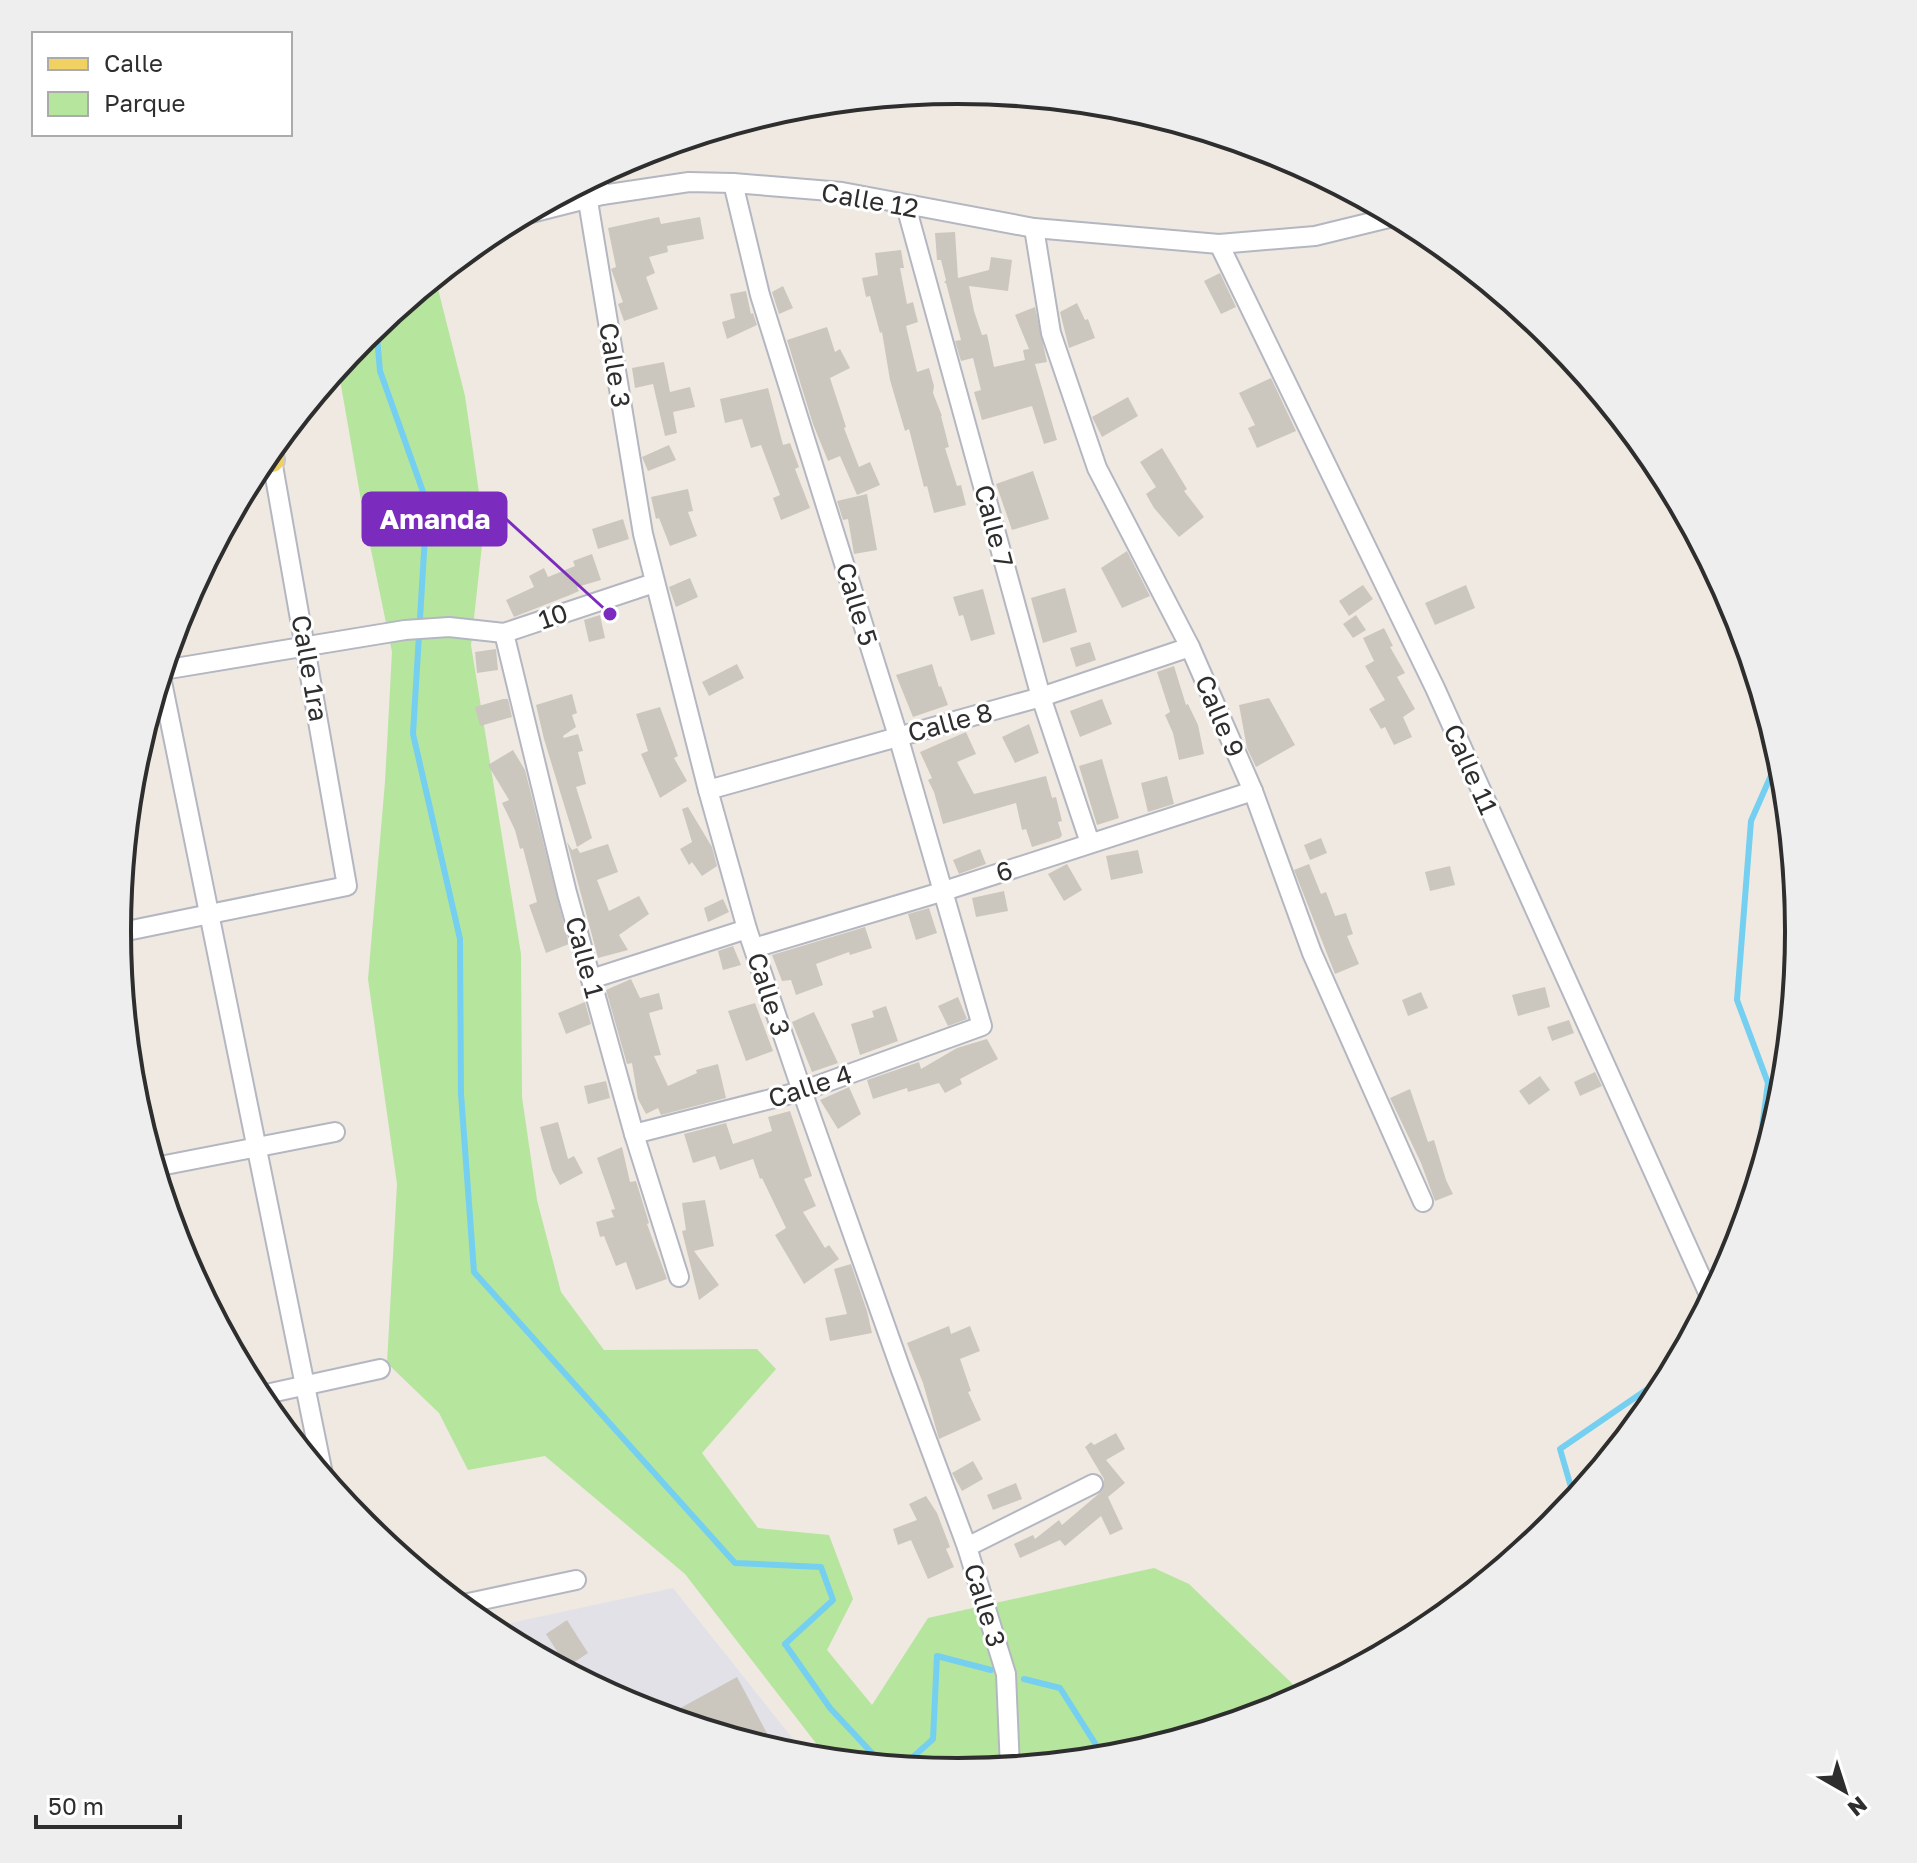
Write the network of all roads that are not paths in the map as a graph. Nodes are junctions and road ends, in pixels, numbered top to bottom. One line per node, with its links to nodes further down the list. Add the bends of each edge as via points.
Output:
1 (733, 183): 3 (street, Calle 12, via 689,182); 5 (street, Calle 12, via 842,192); 17 (street, Calle 5, via 760,295)
2 (595, 188): 3 (street, Calle 3)
3 (595, 198): 4 (street, Calle 12); 10 (street, Calle 3)
4 (562, 206)
5 (906, 206): 7 (street, Calle 12); 16 (street, Calle 7)
6 (1380, 220): 8 (street, Calle 12, via 1315,236)
7 (1034, 228): 8 (street, Calle 12); 13 (street, Calle 9, via 1051,333 1097,468)
8 (1219, 244): 35 (street, Calle 11, via 1435,688)
9 (271, 471): 12 (street, Calle 1ra)
10 (654, 583): 11 (street, 10); 18 (street, Calle 3)
11 (504, 633): 12 (street, 10, via 449,627 405,630); 26 (street, Calle 1)
12 (306, 647): 14 (street, 10); 22 (street, Calle 1ra, via 347,886)
13 (1190, 647): 16 (street, Calle 8); 19 (street, Calle 9)
14 (174, 668)
15 (165, 697): 22 (street)
16 (1041, 697): 17 (street, Calle 8); 20 (street, Calle 7)
17 (898, 736): 18 (street, Calle 8); 21 (street, Calle 5)
18 (708, 790): 23 (street, Calle 3)
19 (1253, 791): 20 (street, 6); 33 (street, Calle 9, via 1312,953)
20 (1090, 843): 21 (street, 6)
21 (941, 892): 25 (street, 6); 27 (street, Calle 5)
22 (210, 913): 24 (street); 31 (street)
23 (747, 929): 25 (street, Calle 3); 26 (street)
24 (131, 930)
25 (754, 948): 28 (street, Calle 3)
26 (591, 979): 30 (street, Calle 1)
27 (982, 1026): 28 (street, Calle 4)
28 (802, 1091): 30 (street, Calle 4); 41 (street, Calle 3)
29 (335, 1132): 31 (street)
30 (634, 1134): 34 (street, Calle 1)
31 (257, 1146): 32 (street); 37 (street)
32 (165, 1165)
33 (1423, 1202)
34 (679, 1277)
35 (1706, 1287)
36 (380, 1369): 37 (street)
37 (304, 1385): 38 (street); 39 (street)
38 (271, 1393)
39 (319, 1456)
40 (1093, 1484): 41 (street)
41 (967, 1547): 44 (street, Calle 3, via 1006,1674)
42 (576, 1580): 43 (street)
43 (474, 1602)
44 (1010, 1757)

